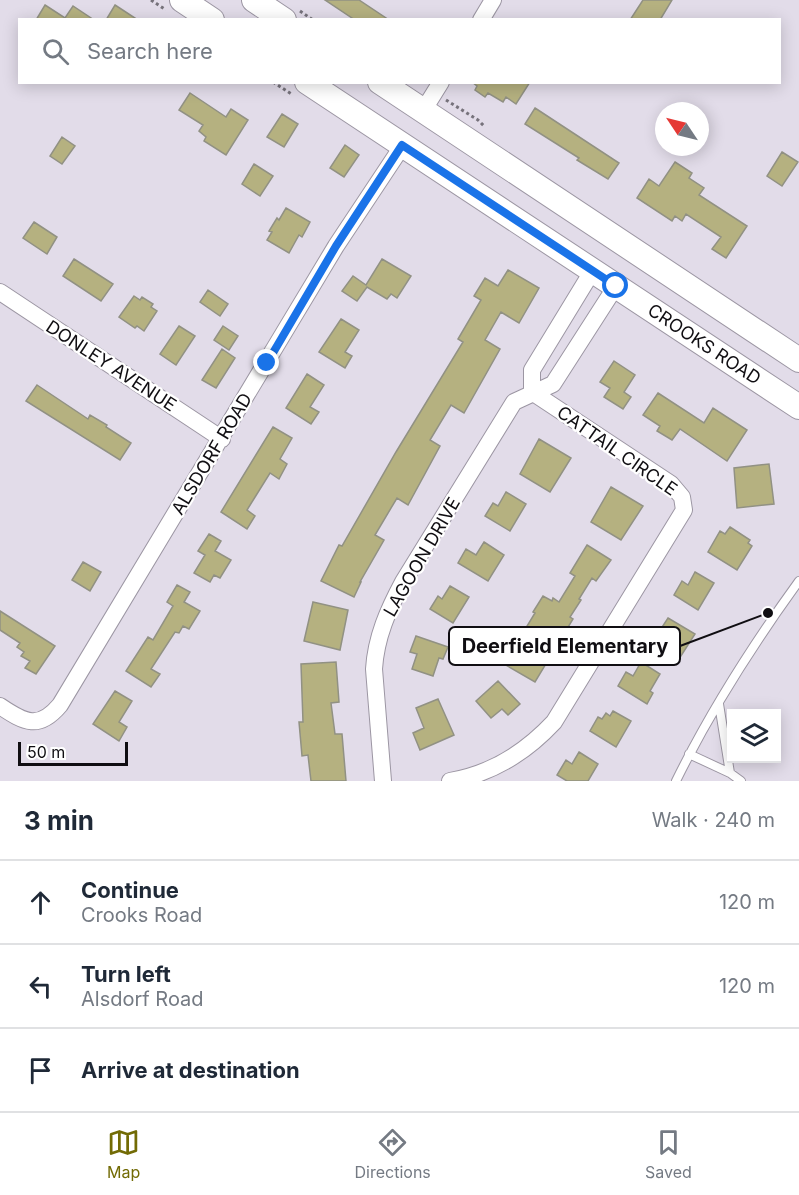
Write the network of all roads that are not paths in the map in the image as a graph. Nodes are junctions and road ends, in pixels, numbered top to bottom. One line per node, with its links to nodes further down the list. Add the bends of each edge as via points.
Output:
1 (182, 0): 4 (main road)
2 (254, 0): 5 (main road)
3 (494, 0): 6 (street)
4 (209, 18)
5 (281, 18)
6 (482, 18)
7 (310, 84): 11 (main road, CROOKS ROAD)
8 (383, 84): 10 (main road)
9 (440, 84): 10 (street)
10 (423, 111): 15 (main road)
11 (402, 145): 12 (main road, CROOKS ROAD); 20 (street, ALSDORF ROAD, via 336,246)
12 (593, 270): 13 (main road, CROOKS ROAD); 18 (street, via 532,370)
13 (616, 286): 16 (main road, CROOKS ROAD); 18 (street, LAGOON DRIVE, via 553,384)
14 (0, 292): 20 (street, DONLEY AVENUE)
15 (711, 302): 16 (main road, via 705,319 698,324); 17 (main road)
16 (669, 322): 19 (main road, CROOKS ROAD)
17 (799, 360)
18 (532, 392): 26 (street, LAGOON DRIVE, via 514,402 388,611 375,651 374,669); 27 (street, CATTAIL CIRCLE, via 671,484 682,497 684,510 554,722 530,745 499,765)
19 (799, 407)
20 (222, 439): 23 (street, ALSDORF ROAD, via 60,705 45,719 36,721 17,718)
21 (799, 581): 22 (lane)
22 (719, 704): 24 (lane); 25 (lane)
23 (0, 706)
24 (689, 754): 25 (lane); 28 (lane)
25 (730, 773): 29 (lane)
26 (382, 781)
27 (450, 781)
28 (676, 781)
29 (741, 781)

